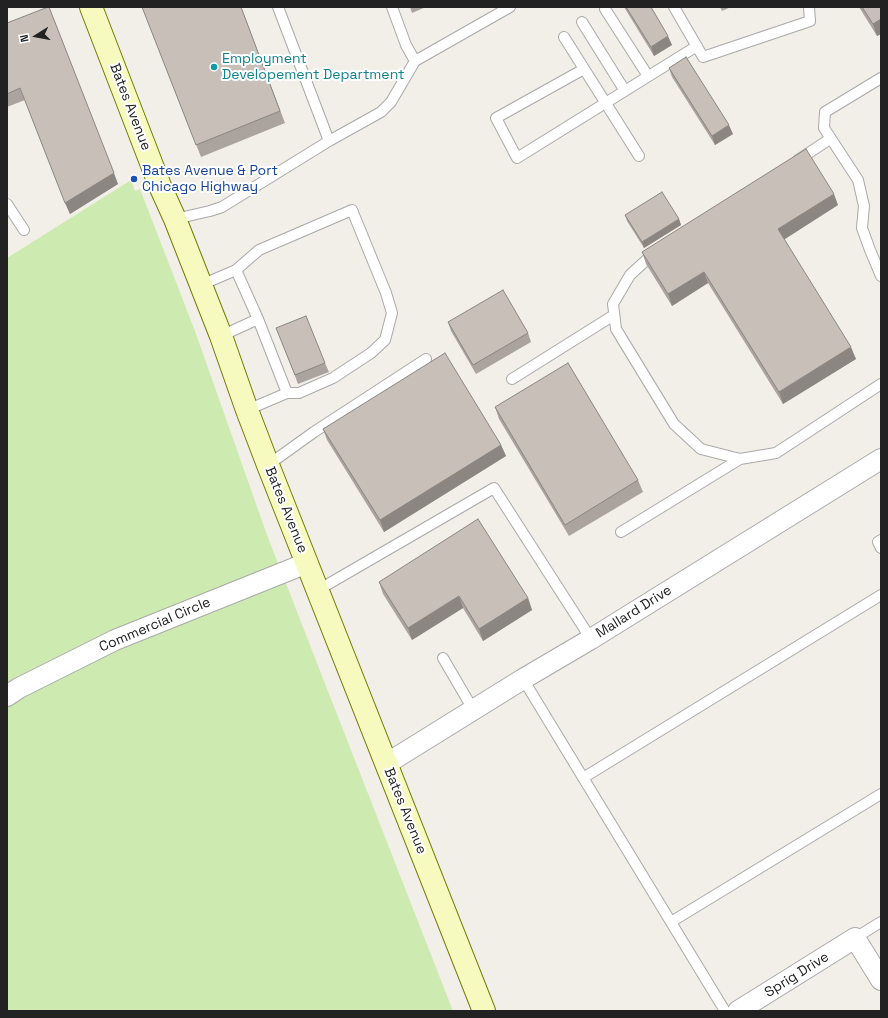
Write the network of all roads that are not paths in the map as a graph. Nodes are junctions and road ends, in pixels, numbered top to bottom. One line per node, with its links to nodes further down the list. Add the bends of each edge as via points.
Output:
1 (91, 7): 23 (street, Bates Avenue)
2 (278, 7): 19 (lane)
3 (392, 7): 12 (lane)
4 (510, 7): 8 (lane)
5 (674, 7): 11 (lane)
6 (809, 7): 11 (lane, via 810,21 704,57)
7 (605, 9): 14 (lane)
8 (500, 10): 12 (lane)
9 (582, 22): 16 (lane)
10 (564, 37): 13 (lane)
11 (697, 46): 14 (lane)
12 (415, 61): 19 (lane, via 391,102 381,112)
13 (584, 69): 17 (lane); 17 (lane, via 496,118 517,158)
14 (648, 76): 16 (lane)
15 (881, 78): 18 (lane, via 825,112 824,128)
16 (625, 91): 17 (lane)
17 (606, 103): 20 (lane)
18 (830, 139): 21 (lane); 27 (lane, via 858,180 864,206 862,228)
19 (329, 141): 23 (lane, via 222,207)
20 (639, 156)
21 (790, 164)
22 (7, 204): 24 (lane)
23 (175, 219): 28 (street, Bates Avenue)
24 (24, 230)
25 (664, 246): 29 (lane, via 630,275 613,304)
26 (236, 270): 28 (lane); 30 (lane); 35 (lane, via 260,250 352,210 392,313 385,340 371,354 333,378 299,393)
27 (881, 276)
28 (201, 285): 31 (street, Bates Avenue)
29 (614, 315): 33 (lane); 37 (lane, via 616,329 674,424 701,449)
30 (258, 319): 31 (lane); 35 (lane)
31 (221, 336): 36 (street, Bates Avenue)
32 (426, 359): 39 (lane)
33 (512, 378)
34 (881, 384): 37 (lane, via 776,453)
35 (287, 394): 36 (lane)
36 (247, 410): 39 (street, Bates Avenue)
37 (740, 459): 40 (lane)
38 (881, 459): 46 (street, Mallard Drive)
39 (268, 465): 43 (street, Bates Avenue)
40 (621, 532)
41 (881, 540): 42 (lane, via 878,542)
42 (881, 548)
43 (307, 563): 44 (street, Bates Avenue); 49 (street, Commercial Circle, via 115,640)
44 (318, 590): 46 (lane, via 494,488); 51 (street, Bates Avenue)
45 (881, 594): 52 (lane)
46 (591, 639): 48 (street, Mallard Drive)
47 (443, 658): 50 (lane)
48 (523, 679): 50 (street, Mallard Drive); 52 (lane)
49 (7, 696)
50 (474, 711): 51 (street, Mallard Drive)
51 (386, 764): 58 (street, Bates Avenue)
52 (583, 778): 54 (lane)
53 (881, 794): 54 (lane)
54 (670, 922): 59 (lane)
55 (881, 922): 56 (lane)
56 (855, 938): 57 (street); 60 (street, Sprig Drive)
57 (881, 980)
58 (484, 1011)
59 (724, 1011)
60 (738, 1011)

